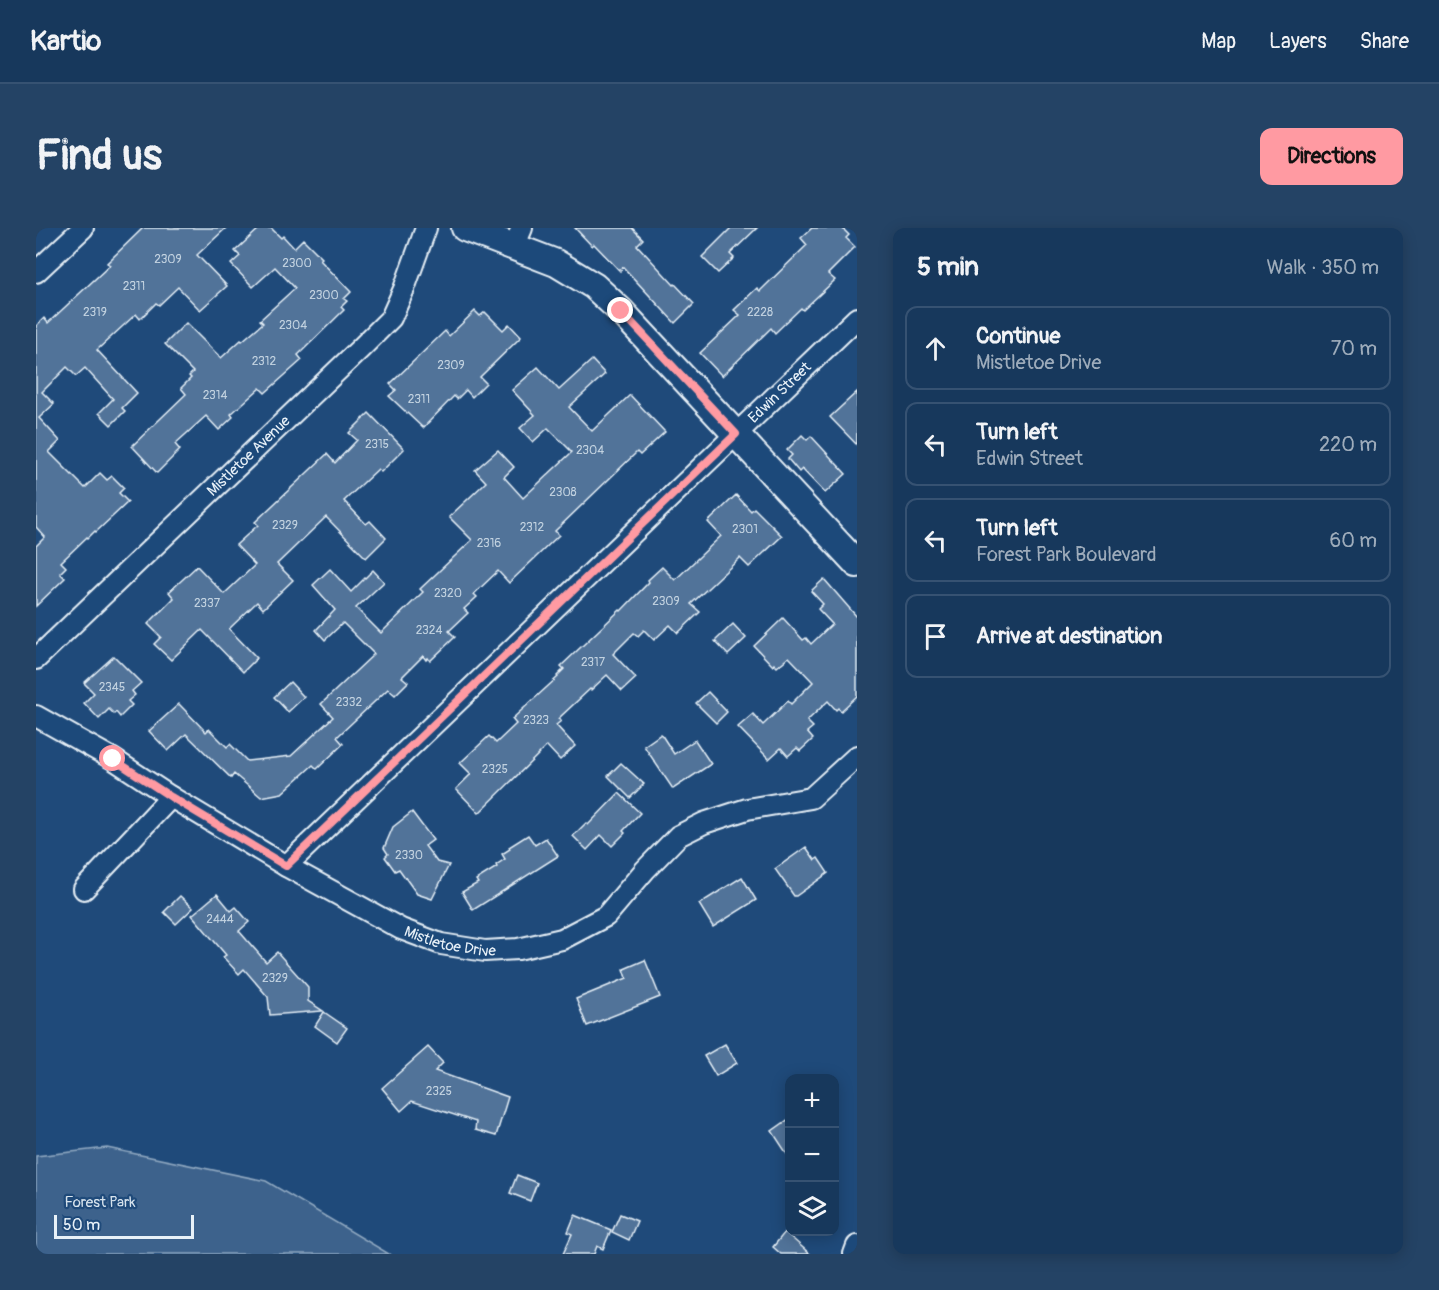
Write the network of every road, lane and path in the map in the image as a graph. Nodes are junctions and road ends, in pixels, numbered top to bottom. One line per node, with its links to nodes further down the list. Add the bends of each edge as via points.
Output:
1 (83, 228): 5 (street)
2 (426, 228): 9 (street, Mistletoe Avenue, via 391,318)
3 (465, 228): 4 (main road)
4 (518, 237): 7 (main road, via 594,286)
5 (36, 273)
6 (857, 318): 7 (street, Edwin Street)
7 (736, 434): 8 (main road); 13 (street, Edwin Street)
8 (857, 564)
9 (36, 659)
10 (36, 716): 12 (street, Mistletoe Drive)
11 (857, 756): 13 (street, Mistletoe Drive, via 811,798 747,808 678,836 606,916 562,939 518,949 485,951 441,944 401,929)
12 (171, 797): 13 (street, Mistletoe Drive); 14 (street)
13 (286, 866)
14 (84, 889)
15 (857, 1246): 16 (street)
16 (854, 1254)

